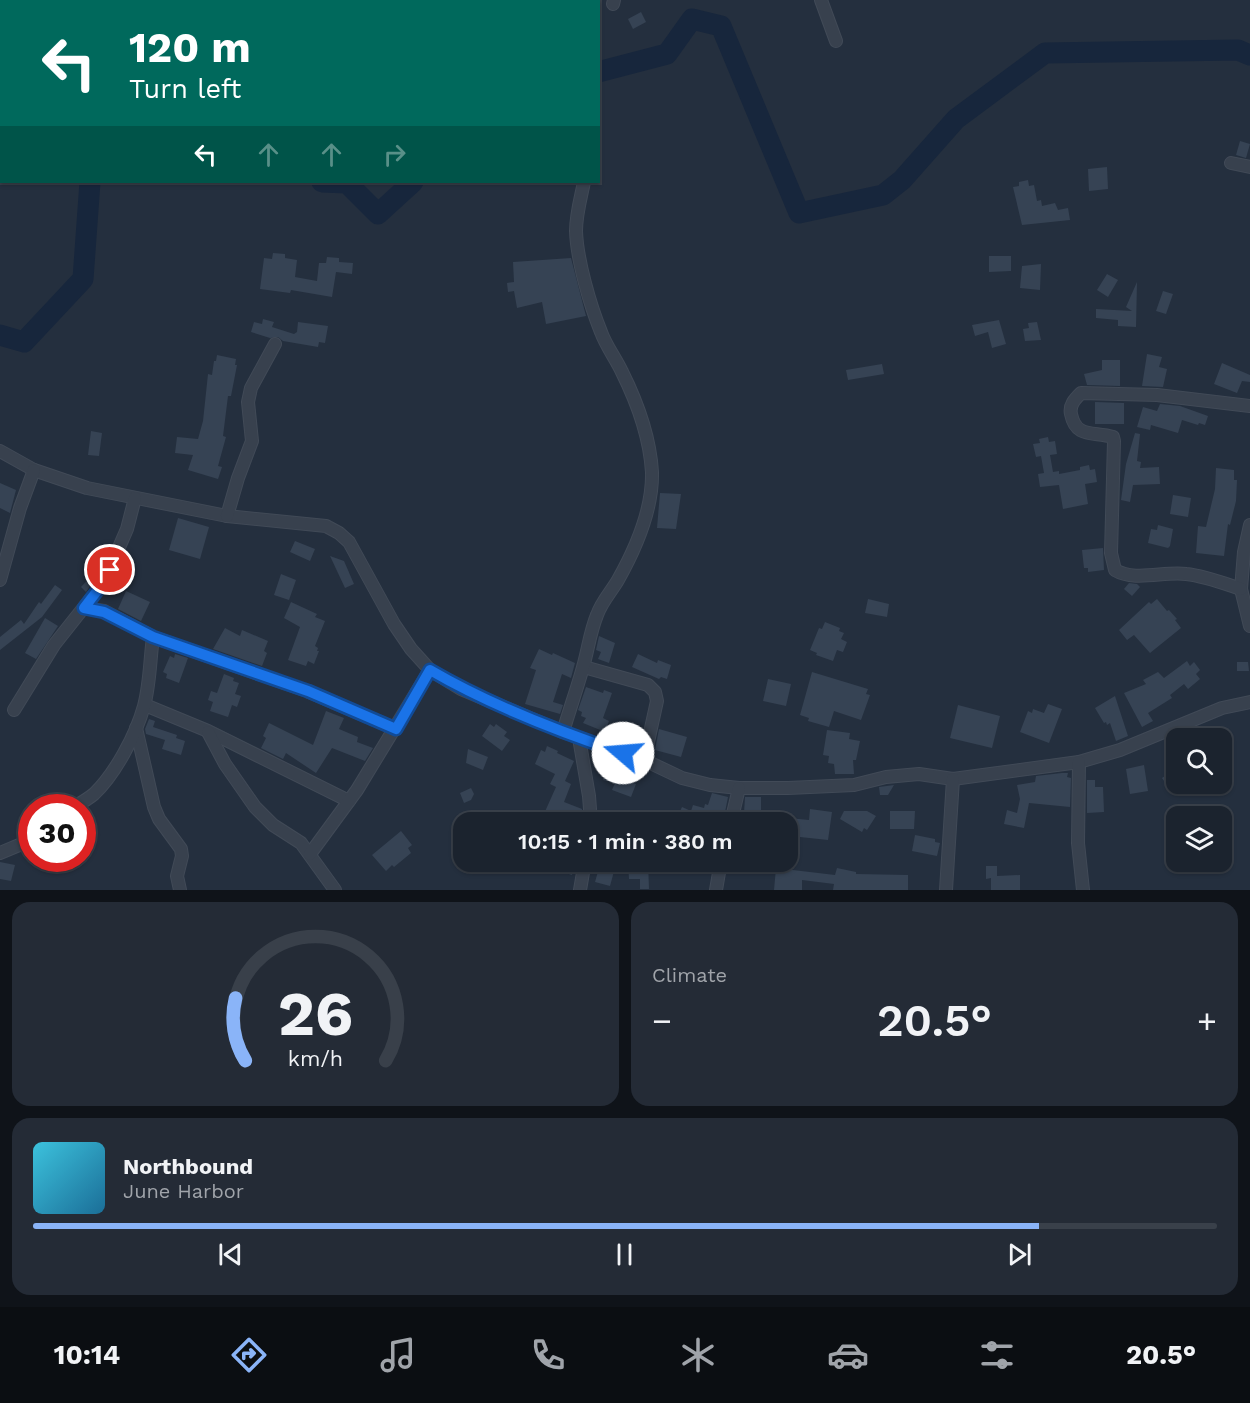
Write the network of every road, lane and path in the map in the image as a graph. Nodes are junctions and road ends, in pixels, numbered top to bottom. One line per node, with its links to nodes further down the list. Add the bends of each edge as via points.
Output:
1 (821, 0): 2 (street)
2 (836, 41)
3 (1231, 163): 4 (street)
4 (1250, 167)
5 (584, 183): 18 (street, via 576,229 591,305 641,419 652,472 642,527 622,573 597,613)
6 (275, 344): 11 (street, via 251,388 248,402 252,441)
7 (1250, 406): 14 (street, via 1157,394 1081,393 1070,410 1079,430 1113,437 1111,553 1115,570 1130,575 1184,573)
8 (0, 451): 9 (street)
9 (34, 470): 10 (street, via 87,488); 13 (street)
10 (135, 498): 11 (street); 15 (street, via 116,558)
11 (227, 516): 19 (street, via 326,526 339,533 349,542 394,624)
12 (1250, 525): 14 (street)
13 (0, 580)
14 (1241, 589): 16 (street)
15 (84, 608): 17 (street, via 104,612); 22 (street, via 54,645)
16 (1250, 626)
17 (153, 637): 21 (street); 24 (street, via 308,691)
18 (584, 667): 26 (street); 28 (street, via 648,686 655,692 657,701)
19 (430, 670): 24 (street); 26 (street)
20 (1250, 702): 29 (street, via 1222,708 1120,750)
21 (145, 705): 23 (street); 25 (street)
22 (14, 710)
23 (136, 728): 32 (street); 41 (street, via 154,807 181,849 177,876)
24 (396, 729): 33 (street)
25 (208, 731): 33 (street); 38 (street, via 255,807)
26 (562, 732): 27 (street)
27 (579, 738): 28 (street); 34 (street)
28 (644, 760): 31 (street, via 682,778)
29 (1079, 762): 30 (street); 46 (street, via 1078,843)
30 (953, 779): 31 (street, via 919,774 854,784); 45 (street)
31 (739, 788): 35 (street)
32 (94, 794)
33 (349, 801): 38 (street)
34 (590, 812)
35 (733, 812)
36 (18, 846): 37 (street)
37 (0, 853)
38 (310, 854): 42 (street)
39 (583, 872): 43 (street)
40 (719, 872): 44 (street)
41 (180, 890)
42 (335, 890)
43 (580, 890)
44 (716, 890)
45 (946, 890)
46 (1083, 890)

